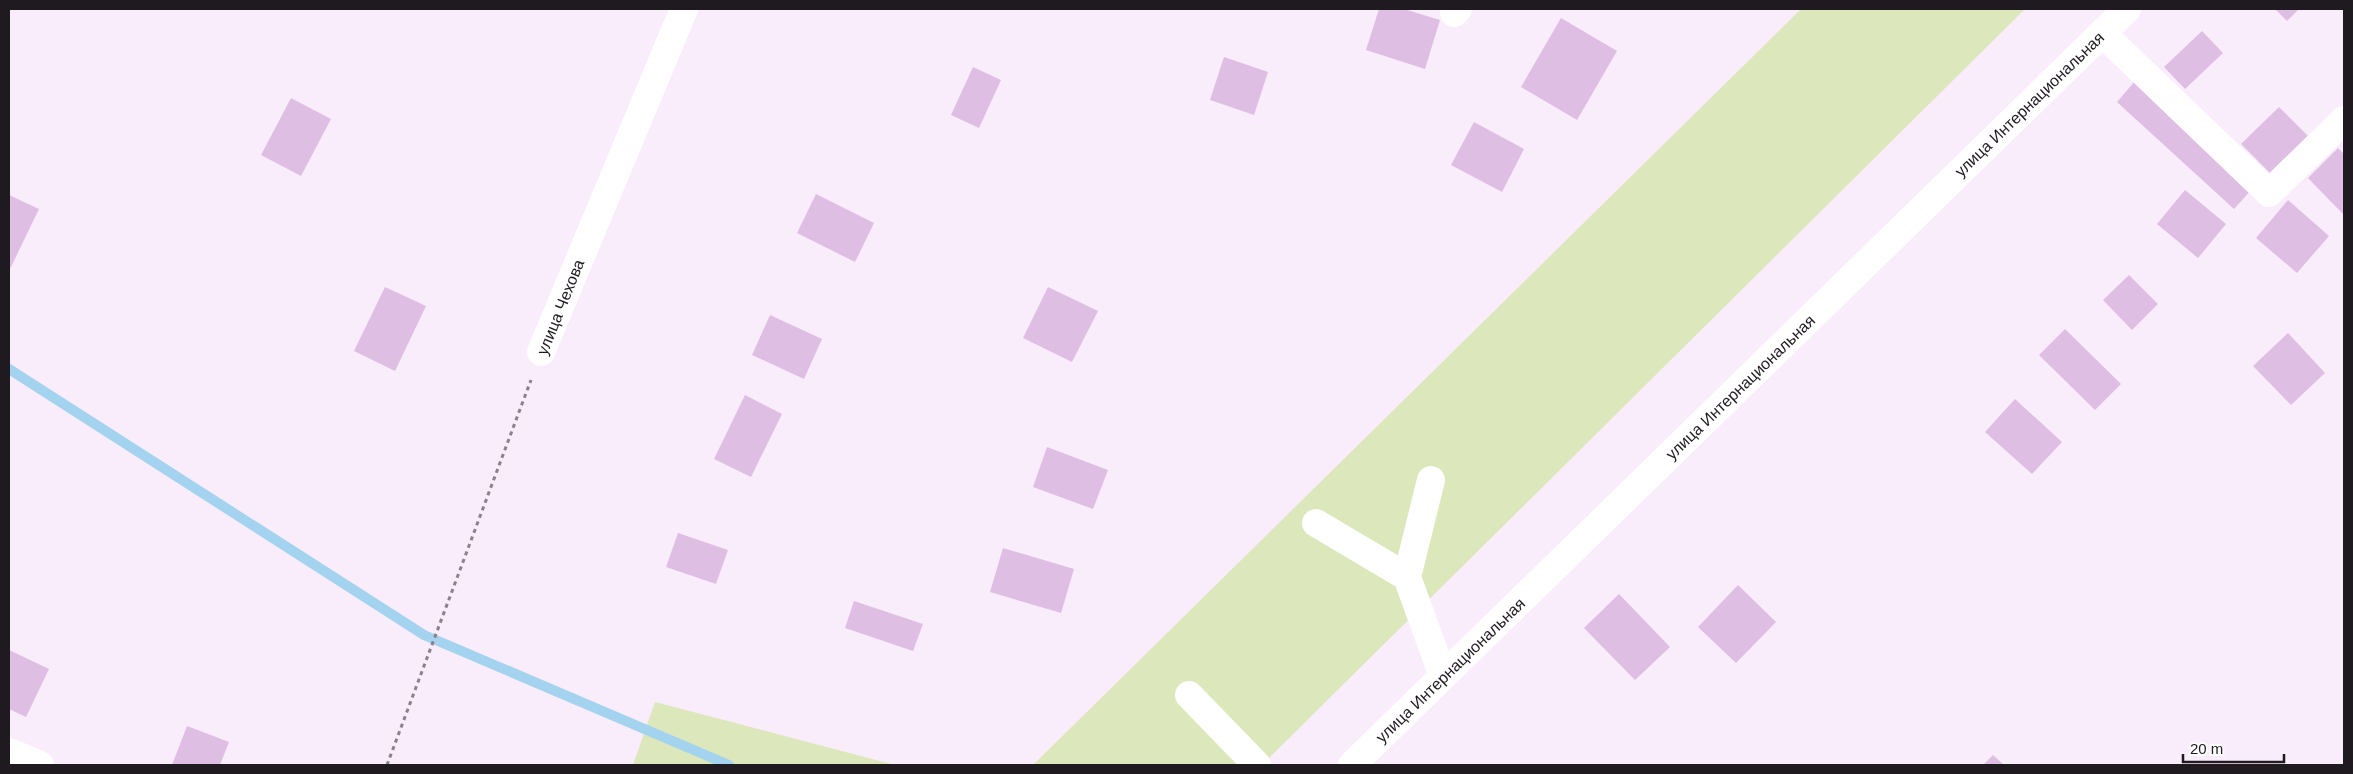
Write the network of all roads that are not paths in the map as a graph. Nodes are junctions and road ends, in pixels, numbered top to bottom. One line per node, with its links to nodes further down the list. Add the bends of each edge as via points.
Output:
1 (684, 9): 5 (main road, улица Чехова)
2 (2127, 9): 3 (main road, улица Интернациональная)
3 (2102, 33): 4 (main road, via 2269,193); 9 (main road, улица Интернациональная)
4 (2344, 120)
5 (541, 352)
6 (1431, 480): 8 (main road)
7 (1316, 523): 8 (main road)
8 (1406, 577): 9 (main road)
9 (1443, 676): 14 (main road, улица Интернациональная)
10 (1189, 695): 13 (main road)
11 (9, 752): 12 (main road)
12 (40, 765)
13 (1257, 765)
14 (1352, 765)

